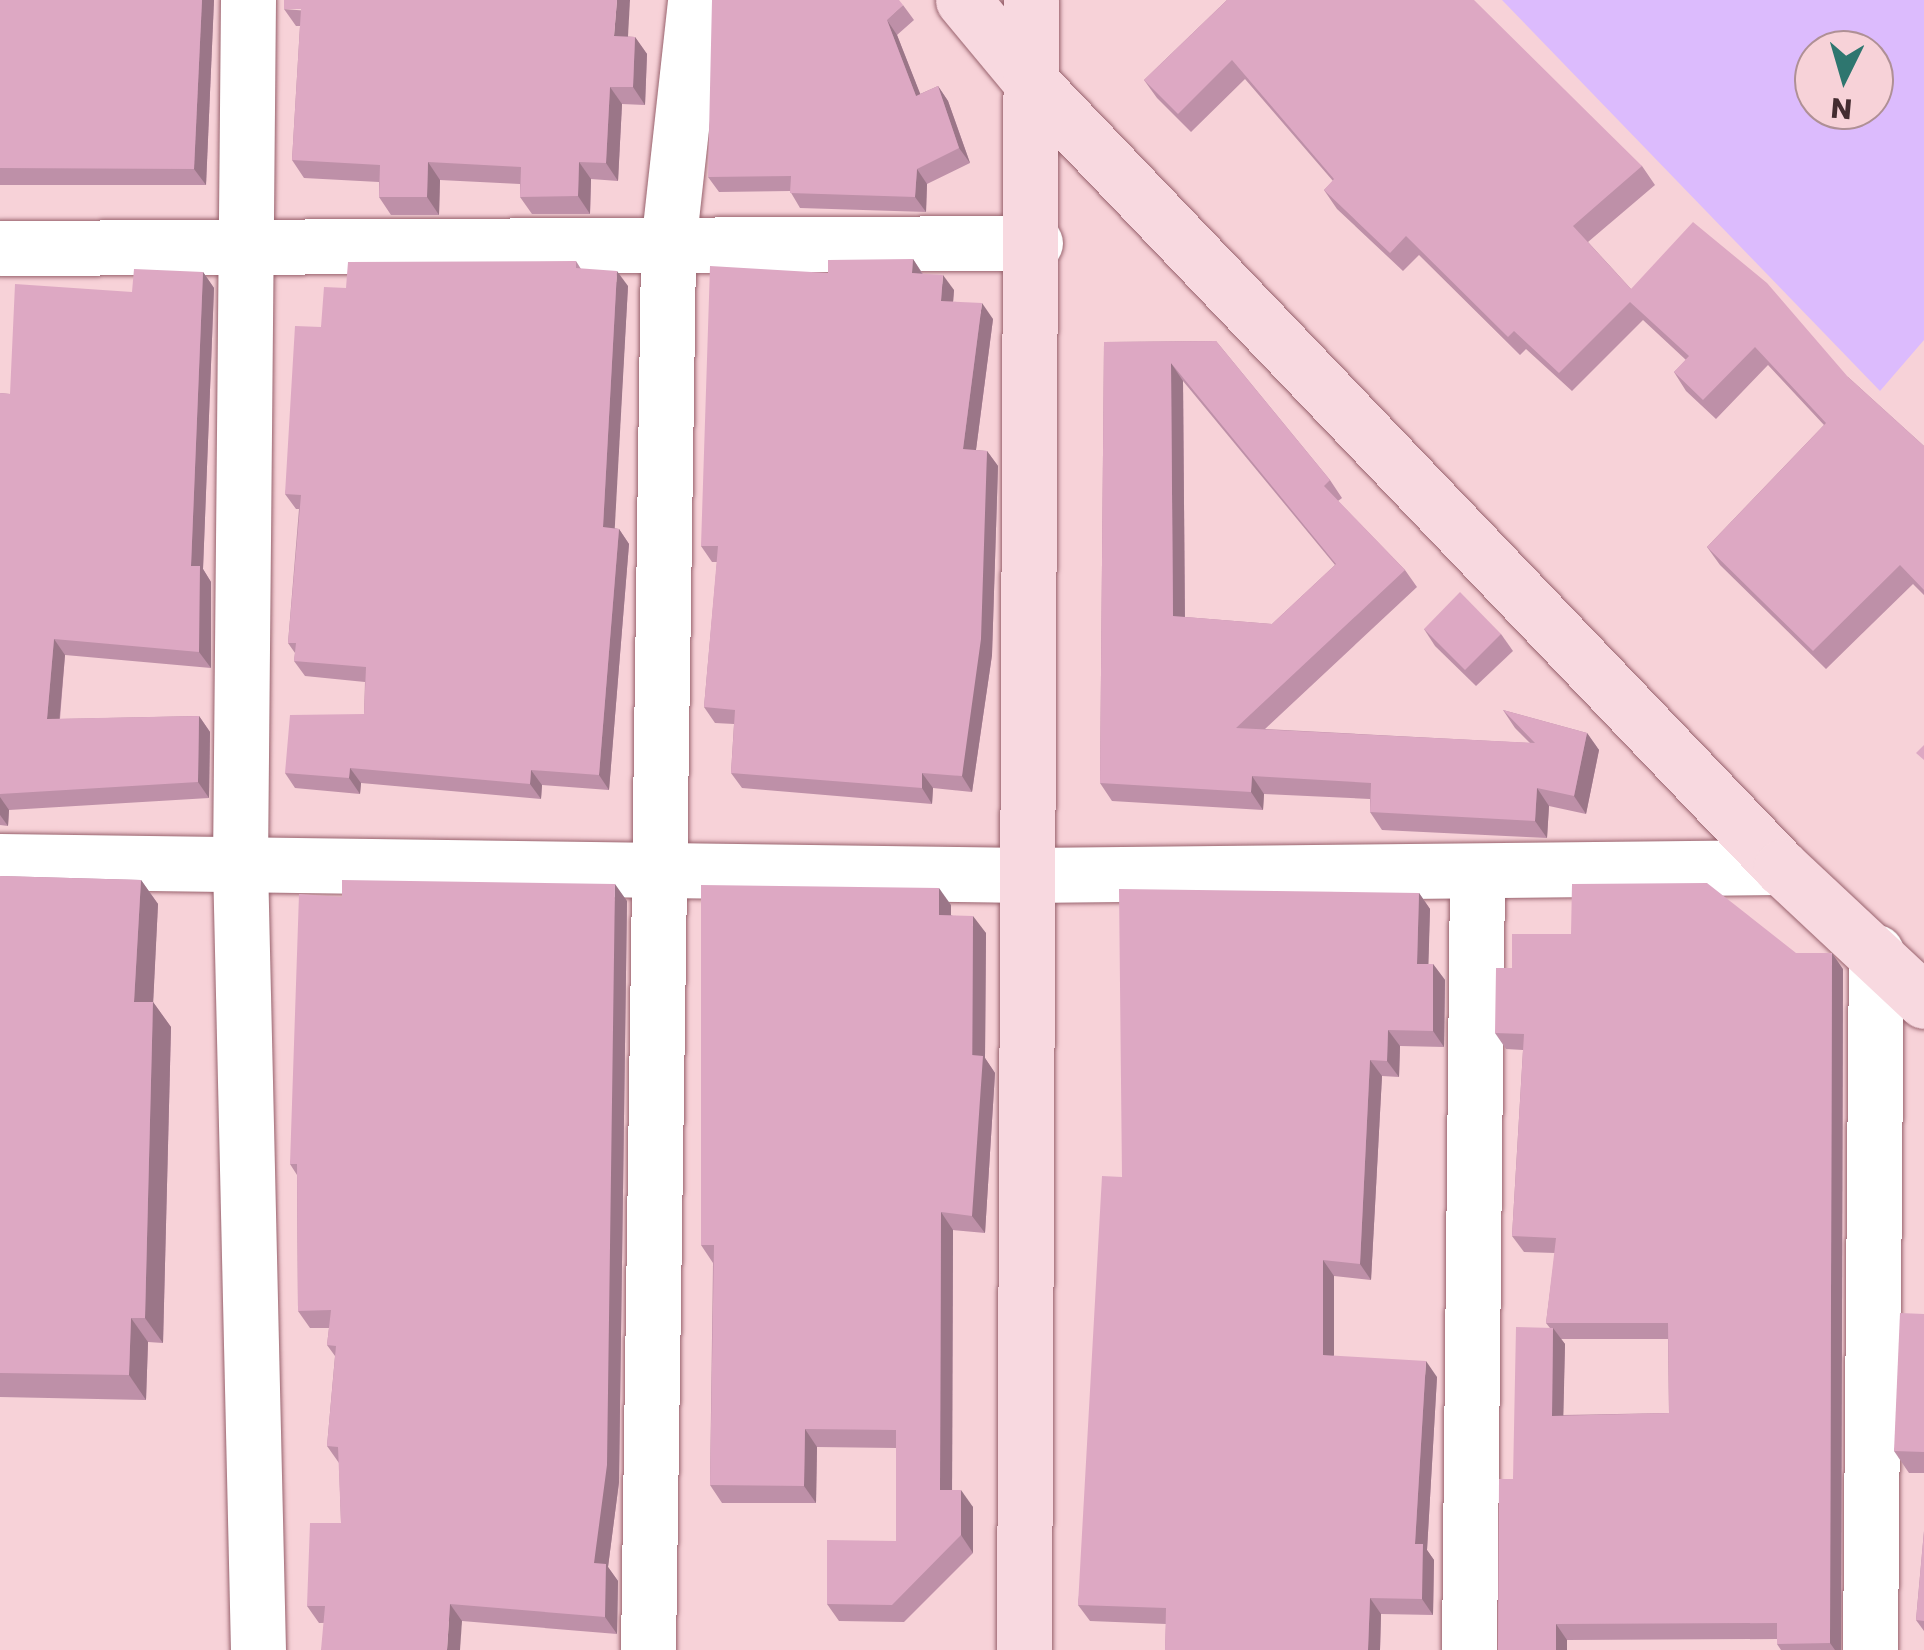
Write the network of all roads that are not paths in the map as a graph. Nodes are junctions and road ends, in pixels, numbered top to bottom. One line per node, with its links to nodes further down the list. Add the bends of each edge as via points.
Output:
1 (248, 0): 9 (street)
2 (695, 0): 7 (street)
3 (964, 0): 5 (street)
4 (1031, 0): 5 (street)
5 (1031, 82): 6 (street); 12 (street)
6 (1034, 243): 7 (street); 14 (street)
7 (668, 246): 9 (street); 13 (street)
8 (0, 248): 9 (street)
9 (246, 252): 11 (street)
10 (0, 861): 11 (street)
11 (240, 863): 13 (street); 18 (street)
12 (1781, 866): 15 (street); 16 (street)
13 (656, 868): 14 (street); 19 (street)
14 (1027, 875): 15 (street); 20 (street)
15 (1476, 876): 21 (street)
16 (1876, 952): 17 (street); 22 (street)
17 (1924, 1001)
18 (258, 1650)
19 (648, 1650)
20 (1024, 1650)
21 (1469, 1650)
22 (1870, 1650)

